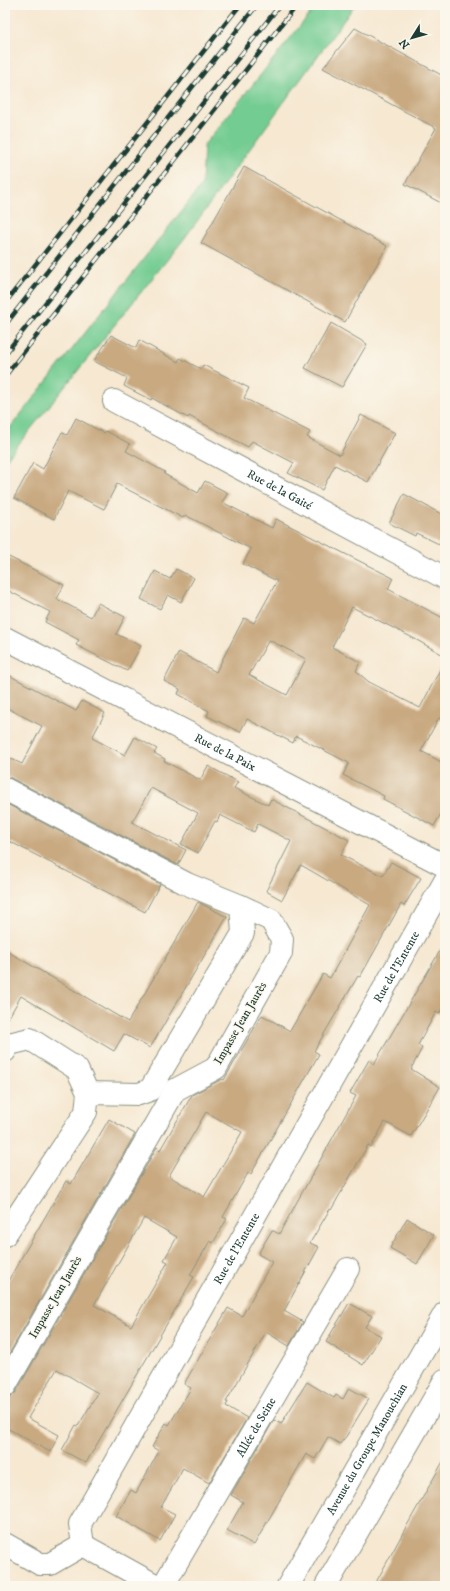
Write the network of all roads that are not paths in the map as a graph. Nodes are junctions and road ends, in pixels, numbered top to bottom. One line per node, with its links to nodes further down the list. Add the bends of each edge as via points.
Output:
1 (114, 401): 2 (street, Rue de la Gaité)
2 (445, 578)
3 (5, 638): 5 (street, Rue de la Paix)
4 (5, 789): 7 (street, Impasse Jean Jaurès, via 187,884)
5 (445, 866)
6 (445, 881): 16 (street, Rue de l'Entente, via 80,1524)
7 (242, 906): 9 (street, via 243,933 150,1090 139,1094); 14 (street, Impasse Jean Jaurès, via 271,920 282,939 281,952 216,1068 175,1090)
8 (5, 1051): 9 (street, via 9,1044 30,1039 77,1069)
9 (88, 1093): 10 (street, via 86,1112)
10 (5, 1235)
11 (348, 1269): 18 (street, Allée de Seine)
12 (445, 1312): 19 (street, Avenue du Groupe Manouchian)
13 (445, 1380): 20 (street)
14 (5, 1386)
15 (5, 1544): 16 (street, via 40,1564 50,1564)
16 (83, 1546): 17 (street)
17 (157, 1586)
18 (163, 1586)
19 (288, 1586)
20 (326, 1586)

